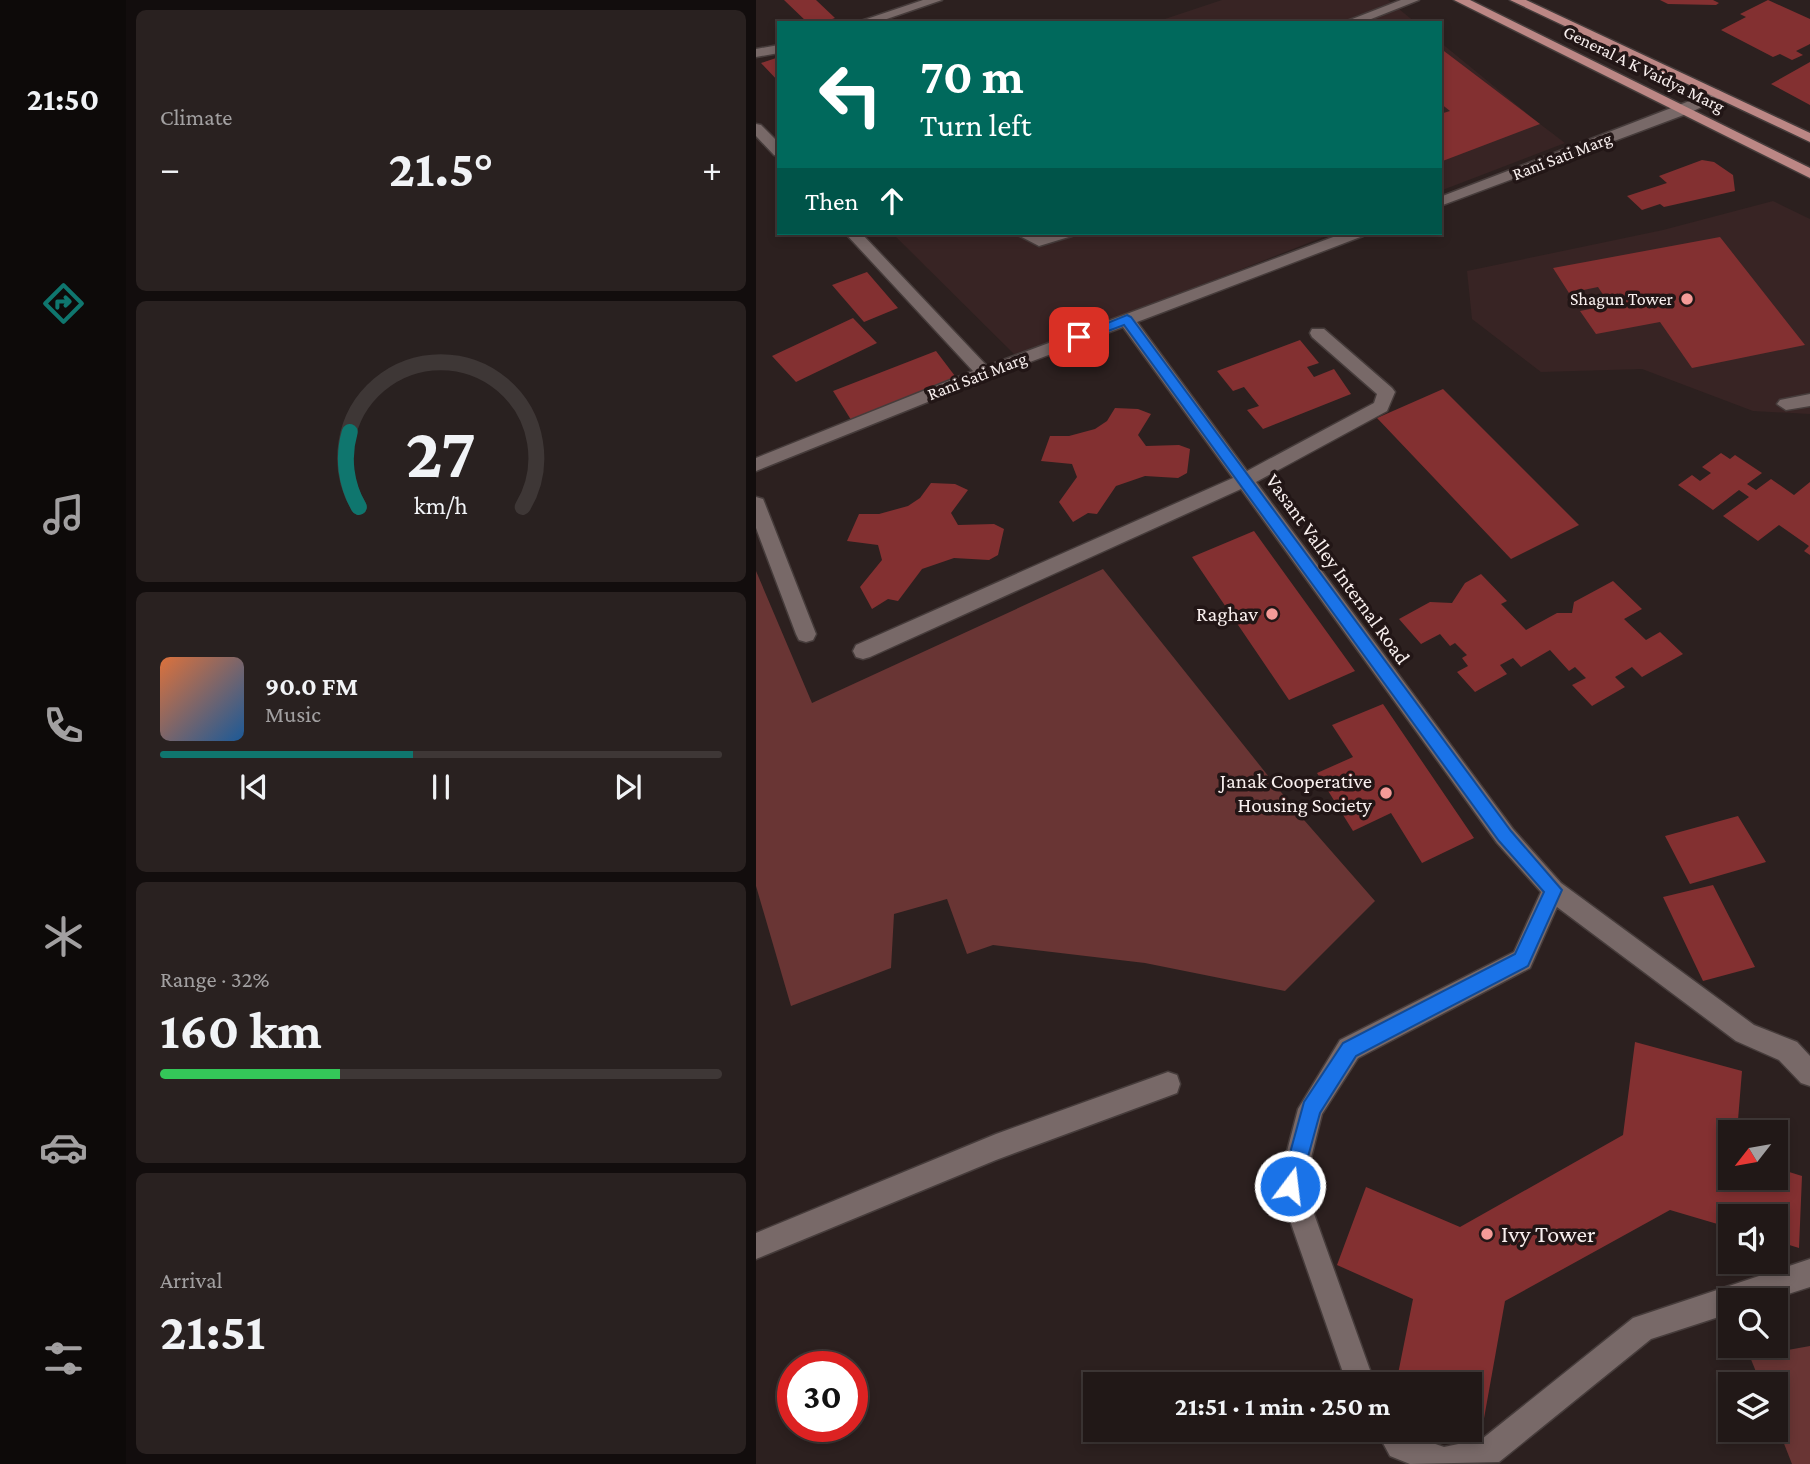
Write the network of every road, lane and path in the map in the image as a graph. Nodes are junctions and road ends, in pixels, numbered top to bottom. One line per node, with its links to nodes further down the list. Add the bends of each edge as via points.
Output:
1 (936, 0): 5 (street)
2 (1413, 0): 6 (street)
3 (1460, 0): 10 (main road, General A K Vaidya Marg)
4 (1516, 0): 9 (main road, General A K Vaidya Marg)
5 (868, 21)
6 (1354, 21)
7 (777, 49): 8 (street)
8 (756, 53)
9 (1718, 94): 10 (street, Rani Sati Marg); 12 (main road, General A K Vaidya Marg)
10 (1684, 110): 14 (main road, General A K Vaidya Marg); 15 (street, Rani Sati Marg)
11 (756, 128): 13 (street)
12 (1810, 138)
13 (777, 150)
14 (1810, 174)
15 (1442, 201)
16 (855, 235): 22 (street)
17 (1026, 235): 18 (street, via 1040,241)
18 (1060, 235)
19 (1353, 235): 20 (street, Rani Sati Marg)
20 (1130, 324): 22 (street, Rani Sati Marg); 26 (street, Vasant Valley Internal Road)
21 (1318, 333): 26 (street, via 1386,392 1381,407)
22 (984, 373): 25 (street, Rani Sati Marg)
23 (1810, 400): 24 (street)
24 (1786, 404)
25 (756, 465)
26 (1245, 480): 29 (street); 30 (street, Vasant Valley Internal Road, via 1505,836)
27 (756, 505): 28 (street)
28 (806, 634)
29 (863, 651)
30 (1553, 890): 31 (street, Vasant Valley Internal Road, via 1745,1033 1788,1051); 35 (street, via 1522,960 1349,1049 1311,1109 1290,1186)
31 (1810, 1074)
32 (1168, 1084): 33 (street, via 996,1147)
33 (756, 1246)
34 (1810, 1273): 36 (street, via 1643,1328 1489,1452 1444,1462)
35 (1357, 1372)
36 (1398, 1442)

